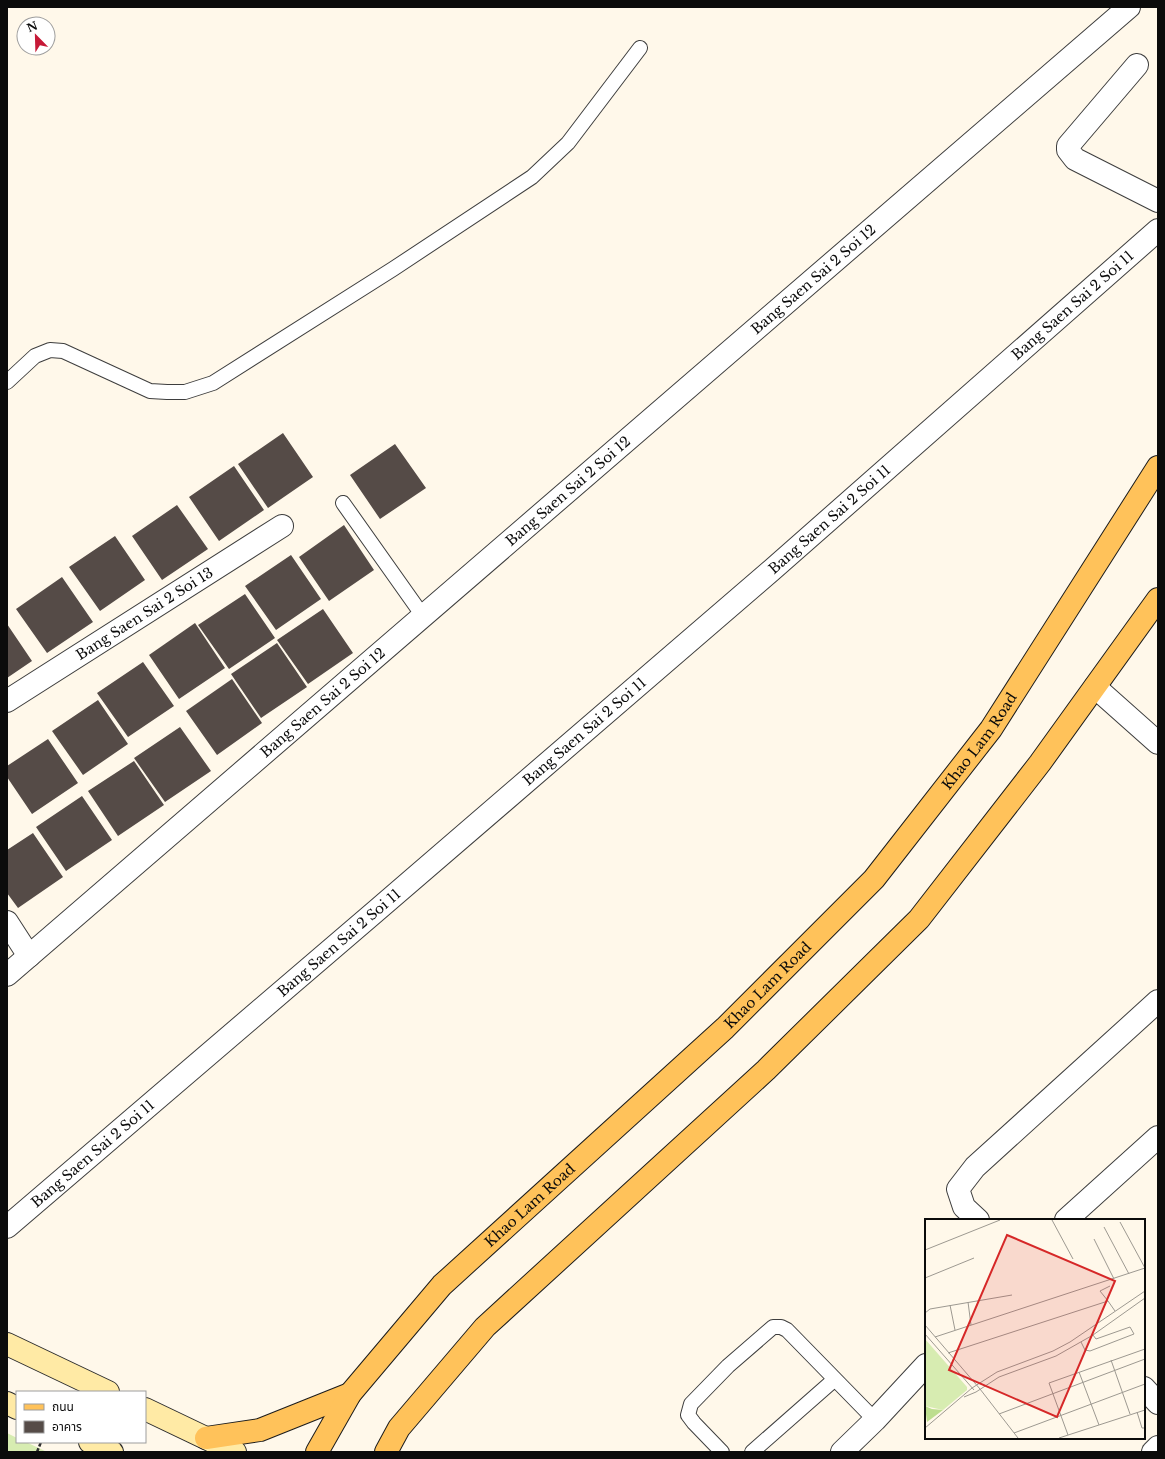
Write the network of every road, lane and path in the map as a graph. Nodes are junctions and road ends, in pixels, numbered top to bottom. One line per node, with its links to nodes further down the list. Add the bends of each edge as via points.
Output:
1 (1129, 7): 11 (street, Bang Saen Sai 2 Soi 12)
2 (640, 48): 6 (lane, via 568,143 532,177 393,269 213,382 185,392 150,390 63,351 50,350 35,356)
3 (1137, 65): 4 (street, via 1068,146 1068,150 1075,159)
4 (1158, 201)
5 (1158, 230): 22 (street, Bang Saen Sai 2 Soi 11, via 767,574)
6 (7, 382)
7 (1158, 467): 28 (main road, Khao Lam Road, via 991,729 874,879 725,1028 442,1285)
8 (343, 503): 11 (lane)
9 (282, 526): 13 (street, Bang Saen Sai 2 Soi 13)
10 (1158, 599): 12 (main road)
11 (423, 616): 16 (street, Bang Saen Sai 2 Soi 12)
12 (1095, 687): 14 (street); 34 (main road, via 1040,763 919,919 766,1070 485,1326)
13 (7, 701)
14 (1158, 742)
15 (7, 922): 16 (street)
16 (29, 956): 17 (street, Bang Saen Sai 2 Soi 12)
17 (7, 975)
18 (1158, 1000): 20 (street, via 975,1167 958,1189 964,1207)
19 (1158, 1137): 21 (street)
20 (977, 1219)
21 (1067, 1219)
22 (7, 1227)
23 (7, 1344): 27 (main road)
24 (925, 1366): 33 (street)
25 (835, 1379): 33 (lane); 43 (lane, via 787,1330 773,1327 728,1366 691,1404 688,1415); 44 (lane)
26 (1145, 1389): 30 (street)
27 (106, 1391)
28 (350, 1394): 35 (main road, via 260,1430); 40 (main road, Khao Lam Road)
29 (7, 1403): 31 (main road)
30 (1158, 1403)
31 (16, 1408)
32 (146, 1409): 35 (main road)
33 (875, 1420): 45 (street)
34 (399, 1428): 41 (main road); 42 (main road)
35 (206, 1438): 39 (main road)
36 (92, 1443): 38 (main road)
37 (1158, 1447): 46 (street)
38 (112, 1452)
39 (235, 1452)
40 (317, 1452)
41 (386, 1452)
42 (400, 1452)
43 (722, 1452)
44 (752, 1452)
45 (842, 1452)
46 (1153, 1452)

